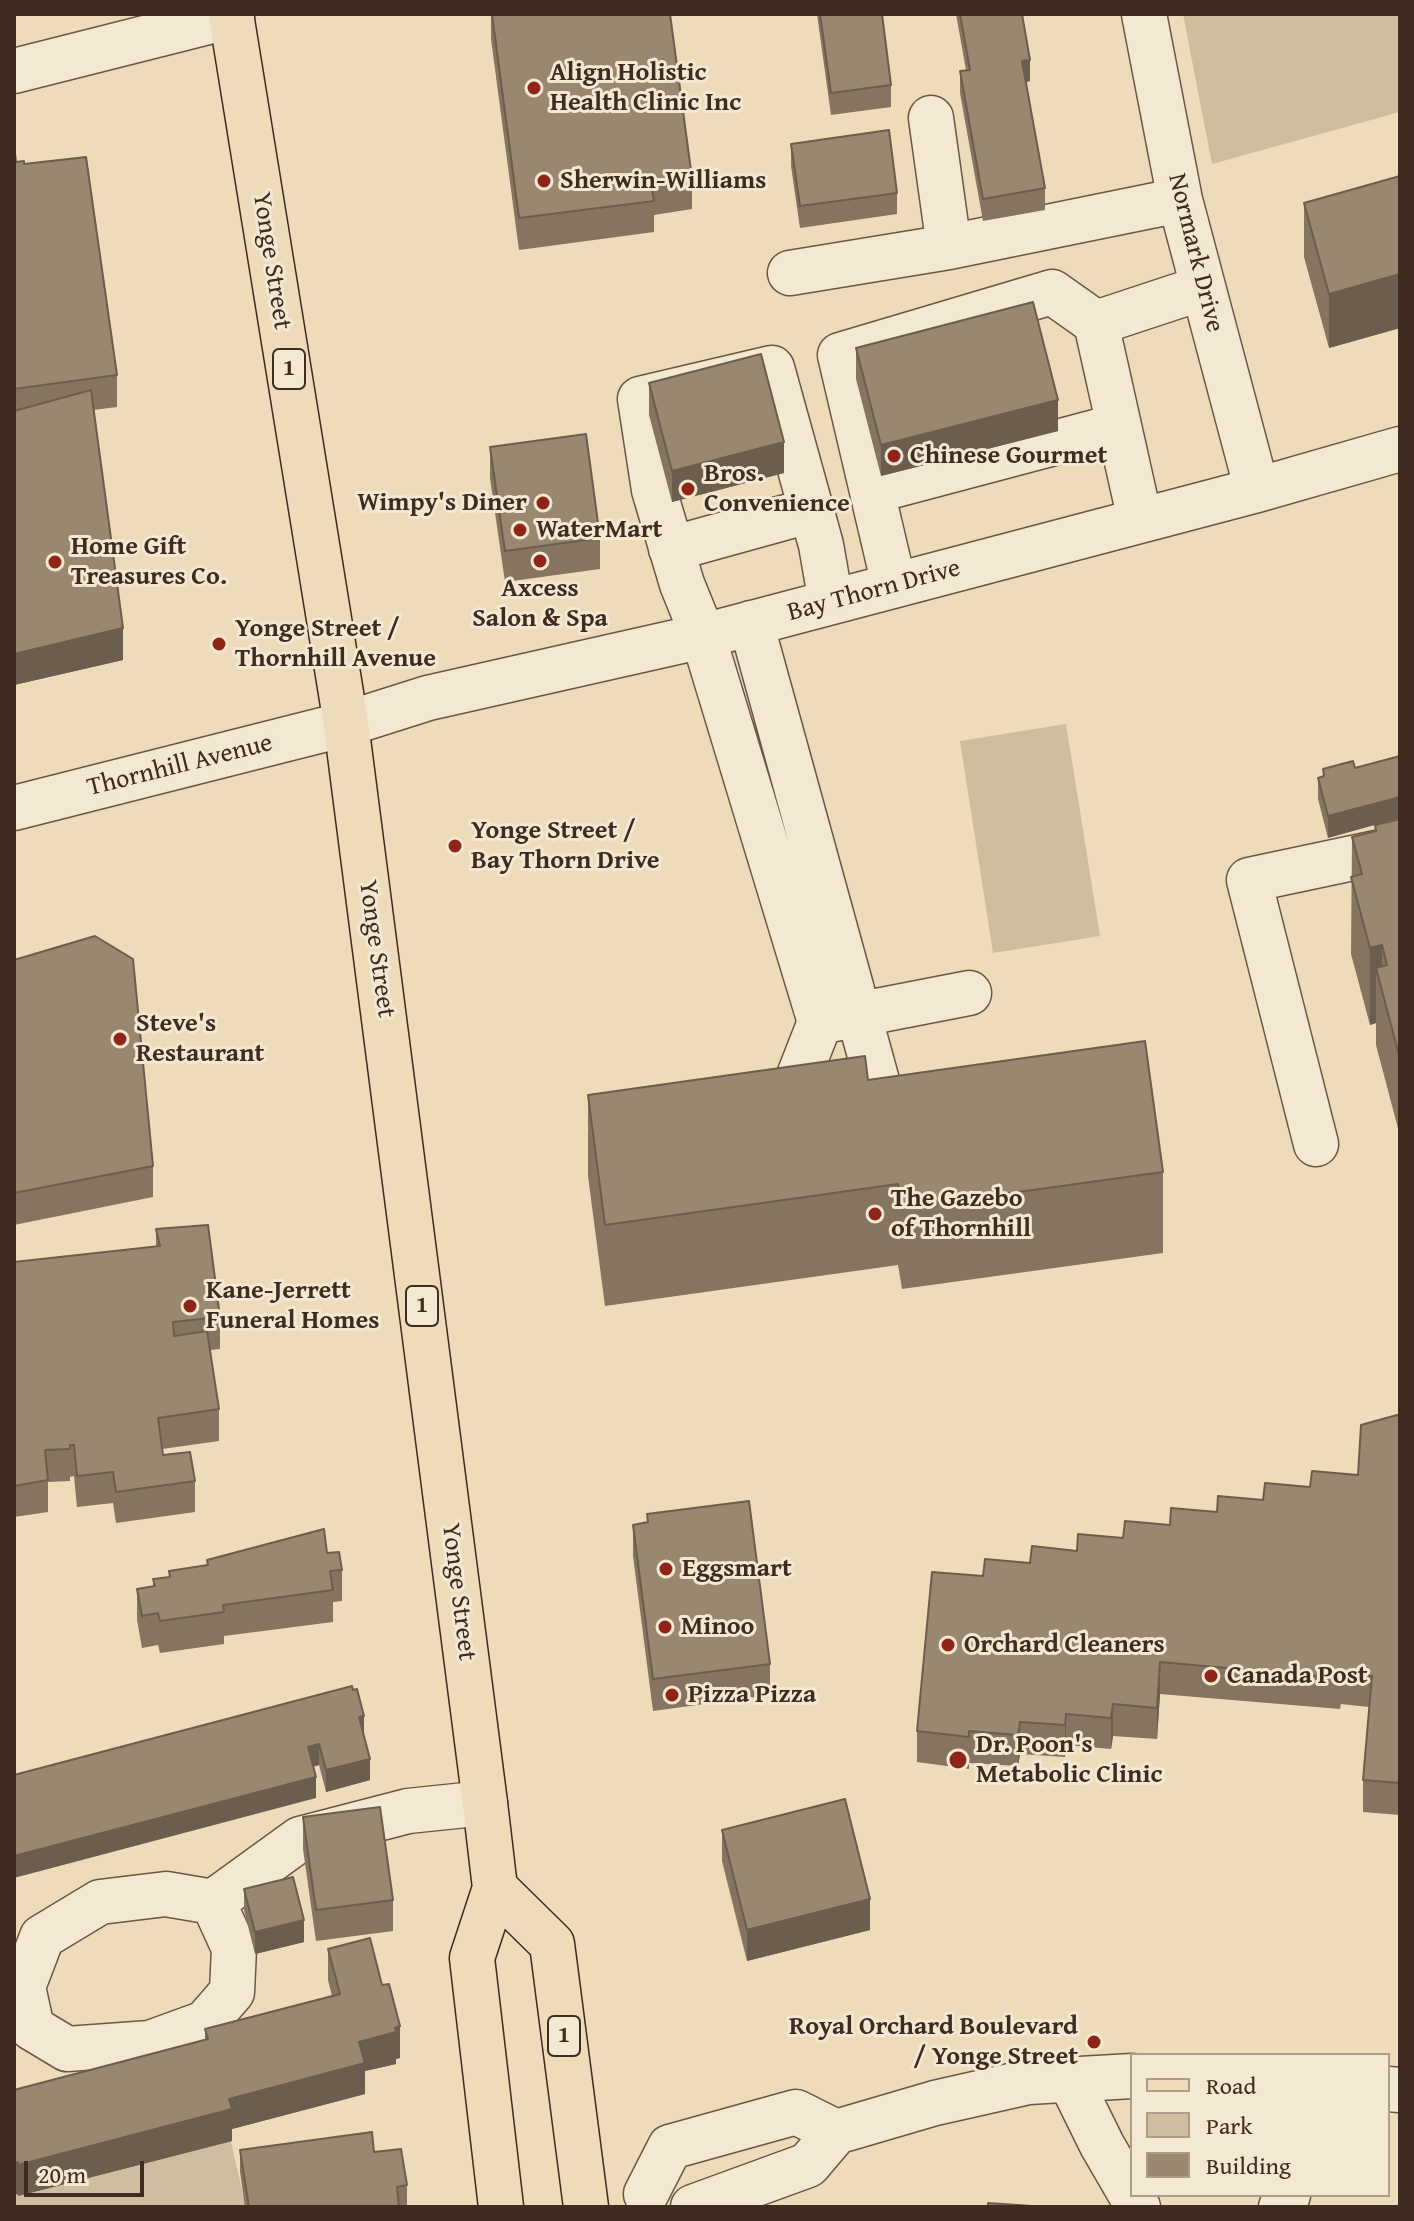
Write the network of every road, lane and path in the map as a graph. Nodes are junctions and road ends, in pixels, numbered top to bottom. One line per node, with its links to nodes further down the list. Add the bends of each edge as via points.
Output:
1 (1144, 14): 5 (street, Normark Drive)
2 (232, 15): 3 (street); 21 (main road, Yonge Street / 1)
3 (14, 71)
4 (931, 118): 6 (street)
5 (1180, 200): 6 (street); 8 (street, Normark Drive)
6 (949, 247): 7 (street)
7 (790, 273)
8 (1202, 288): 9 (street); 12 (street, Normark Drive)
9 (1096, 323): 10 (street); 13 (street, via 1052,292 840,355)
10 (1118, 426): 13 (street); 15 (street)
11 (1400, 449): 12 (street, Bay Thorn Drive)
12 (1257, 490): 15 (street, Bay Thorn Drive)
13 (873, 491): 17 (street)
14 (812, 510): 16 (street); 16 (street, via 772,368 640,399 654,490); 18 (street)
15 (1140, 520): 17 (street, Bay Thorn Drive)
16 (671, 549): 20 (street)
17 (894, 585): 18 (street, Bay Thorn Drive)
18 (831, 602): 19 (street, Bay Thorn Drive)
19 (751, 623): 20 (street, Bay Thorn Drive); 25 (street)
20 (703, 636): 21 (street, Bay Thorn Drive, via 428,698); 25 (street)
21 (346, 724): 22 (street, Thornhill Avenue); 27 (main road, Yonge Street / 1)
22 (14, 808)
23 (1400, 848): 26 (street, via 1249,880)
24 (969, 993): 25 (street)
25 (839, 1018)
26 (1316, 1144)
27 (485, 1803): 28 (main road, Yonge Street / 1); 29 (street, via 408,1811 300,1839)
28 (495, 1888): 35 (main road, Yonge Street / 1, via 472,1958); 36 (main road, 1, via 552,1944)
29 (213, 1902): 29 (street, via 234,1948 232,1992 205,2023 150,2043 67,2049 32,2028 23,1987 42,1937 100,1902 166,1894)
30 (1130, 2076): 31 (street)
31 (1070, 2080): 32 (street, via 1028,2082 950,2099); 33 (street)
32 (836, 2132): 34 (street, via 796,2112 670,2147); 38 (street, via 808,2165)
33 (1130, 2193)
34 (664, 2201): 37 (street)
35 (501, 2207)
36 (586, 2207)
37 (602, 2207)
38 (693, 2207)

